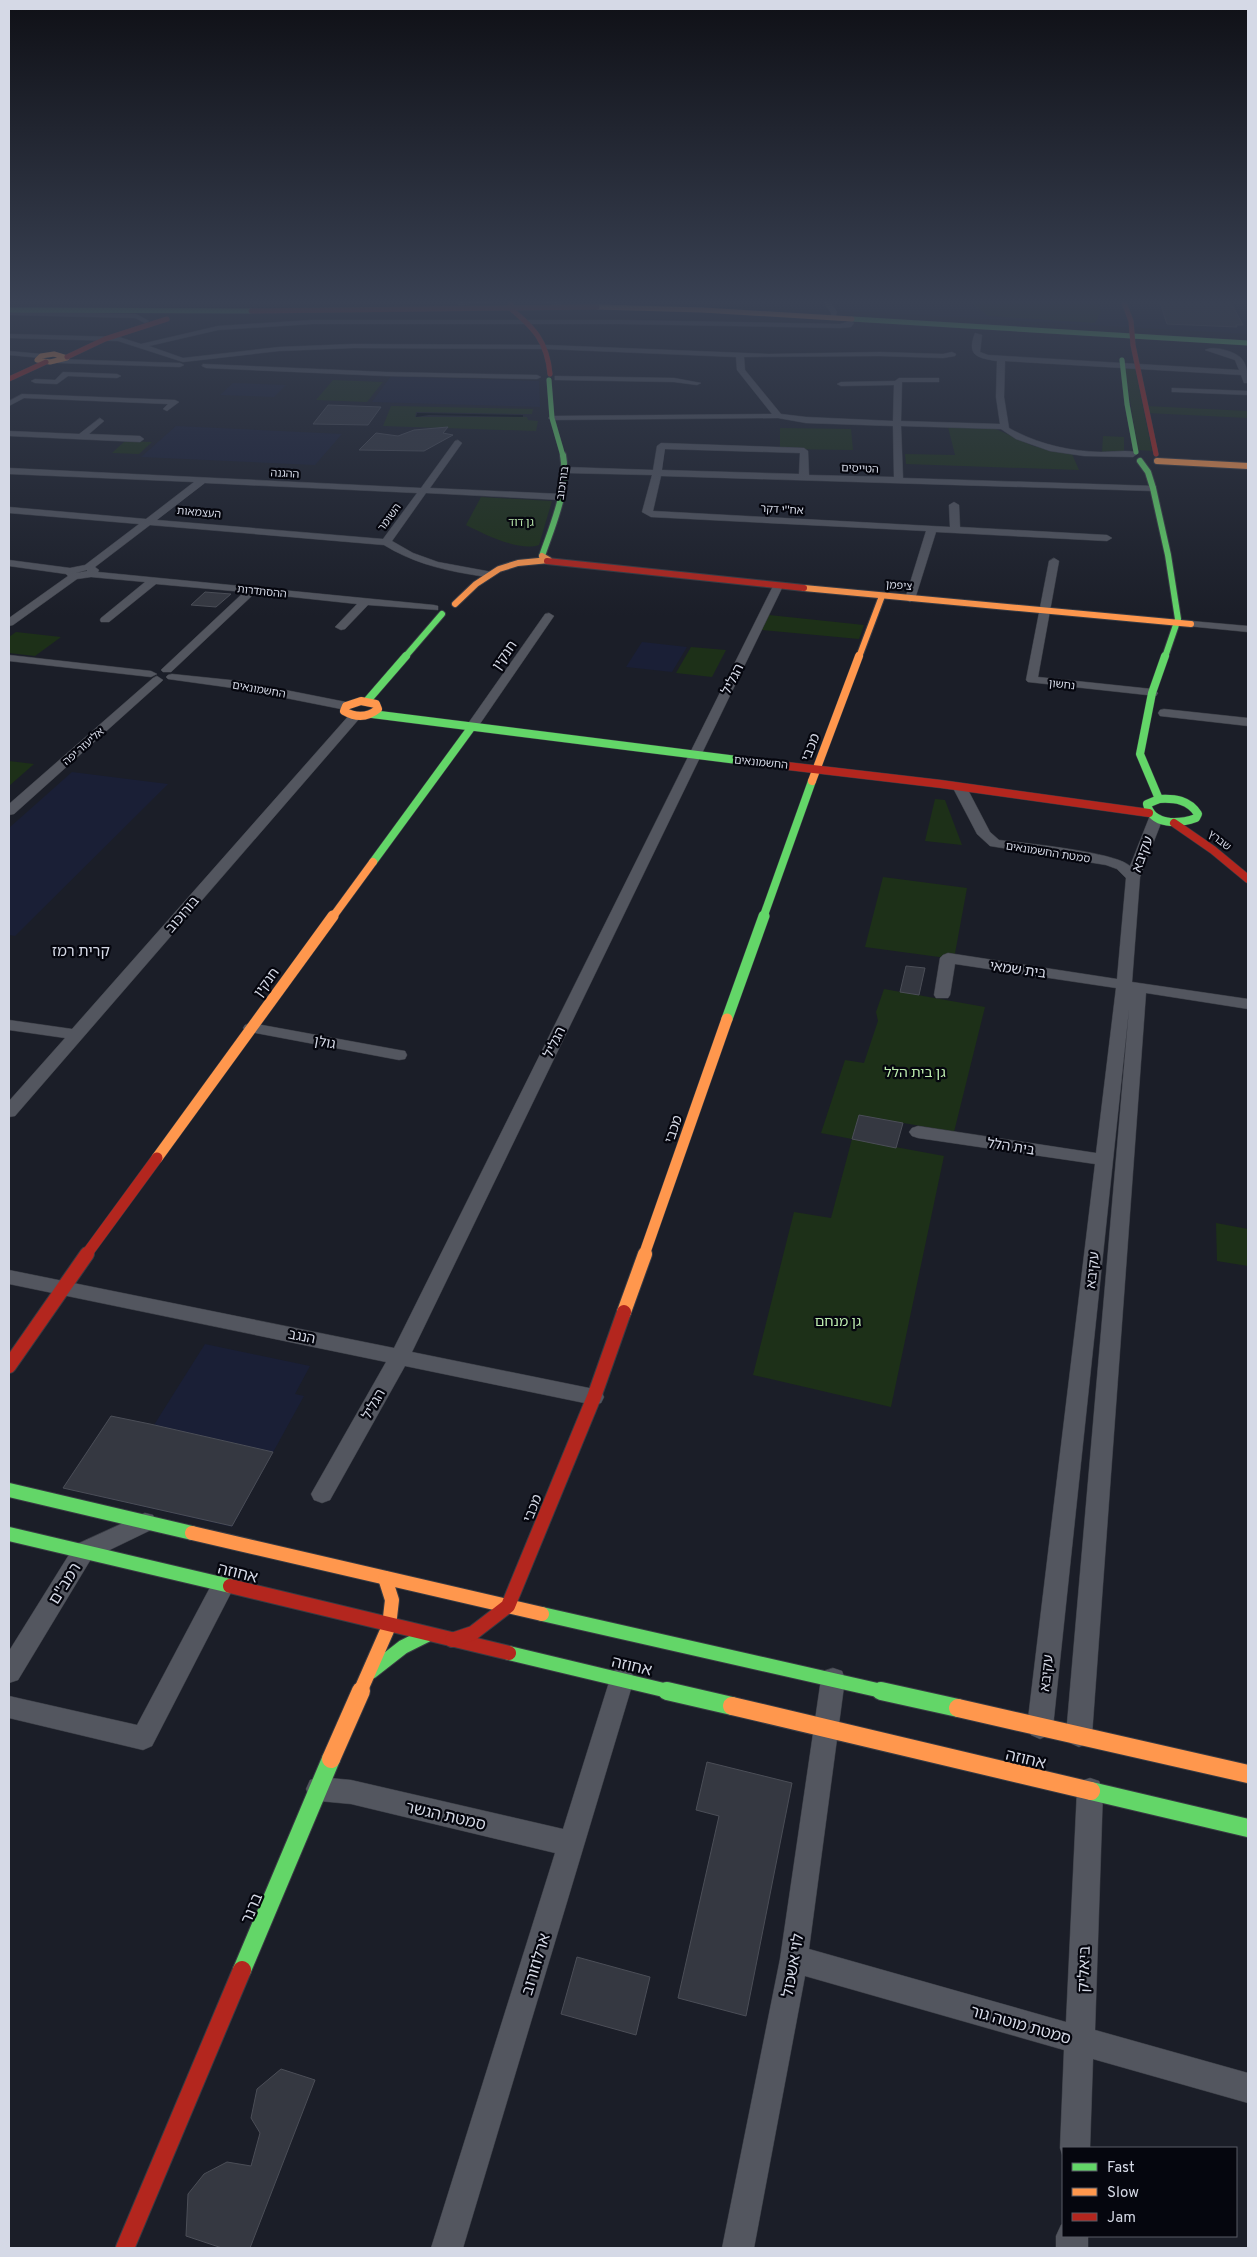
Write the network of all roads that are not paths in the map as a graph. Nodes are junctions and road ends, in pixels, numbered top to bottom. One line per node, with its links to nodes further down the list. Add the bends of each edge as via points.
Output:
1 (172, 405): 8 (street)
2 (552, 405): 10 (street, בורוכוב)
3 (769, 405): 9 (street)
4 (897, 405): 12 (street)
5 (1001, 405): 13 (street)
6 (1127, 405): 18 (street)
7 (1147, 405): 19 (street)
8 (167, 409)
9 (778, 416): 10 (street); 12 (street)
10 (552, 418): 21 (street, בורוכוב)
11 (100, 421): 15 (street)
12 (896, 423): 13 (street); 26 (street)
13 (1004, 427): 18 (street, via 1038,444 1092,454)
14 (9, 434): 15 (street)
15 (81, 437): 16 (street)
16 (140, 439)
17 (458, 444): 28 (street, השומר)
18 (1135, 457): 19 (street); 27 (street, via 1148,472)
19 (1157, 458): 20 (street); 33 (street)
20 (1248, 466)
21 (566, 470): 23 (street, הטייסים); 29 (street, בורוכוב)
22 (9, 471): 25 (street, ההגנה)
23 (657, 473): 24 (street, הטייסים); 24 (street, via 661,446 671,446 804,451); 34 (street, אח''י דקר, via 648,512 651,514)
24 (804, 477): 26 (street, הטייסים)
25 (203, 480): 28 (street, ההגנה); 32 (street)
26 (899, 480): 27 (street, הטייסים)
27 (1153, 488): 54 (street, via 1168,555)
28 (423, 491): 29 (street, ההגנה); 37 (street, השומר)
29 (561, 497): 38 (street, בורוכוב)
30 (954, 505): 35 (street)
31 (9, 510): 32 (street, העצמאות)
32 (148, 520): 37 (street, העצמאות); 41 (street)
33 (1172, 520)
34 (932, 529): 35 (street, אח''י דקר); 48 (street)
35 (955, 530): 36 (street, אח''י דקר)
36 (1107, 538)
37 (386, 542): 43 (street, השומר, via 420,561)
38 (544, 559): 43 (street, via 530,556 529,562 501,567); 45 (street, ציפמן)
39 (1054, 562): 51 (street, נחשון)
40 (9, 563): 42 (street)
41 (89, 570): 42 (street); 44 (street, ההסתדרות)
42 (72, 573): 55 (street)
43 (488, 574): 50 (street, via 455,604 462,606 460,612)
44 (154, 580): 46 (street, ההסתדרות); 53 (street)
45 (778, 586): 47 (street, ציפמן); 69 (street, הגליל)
46 (253, 590): 49 (street, ההסתדרות); 60 (street)
47 (882, 596): 48 (street, ציפמן); 70 (street, מכבי)
48 (910, 599): 51 (street, ציפמן)
49 (365, 601): 50 (street, ההסתדרות); 57 (street)
50 (438, 611): 63 (street)
51 (1046, 612): 54 (street, ציפמן); 62 (street, נחשון, via 1032,680)
52 (549, 616): 68 (street, חנקין)
53 (104, 620)
54 (1177, 622): 56 (street, ציפמן); 62 (street)
55 (9, 623)
56 (1189, 626): 58 (street)
57 (341, 627)
58 (1248, 629)
59 (9, 658): 61 (street)
60 (170, 674): 61 (street); 64 (street, החשמונאים, via 240,685)
61 (154, 677): 73 (street, אליעזר יפה)
62 (1152, 693): 72 (street, via 1140,754)
63 (367, 701): 64 (street, via 355,702); 66 (street, via 378,706)
64 (350, 711): 66 (street, החשמונאים); 85 (street, בורוכוב)
65 (1164, 712): 67 (street)
66 (372, 714): 68 (street, החשמונאים)
67 (1248, 722)
68 (471, 728): 69 (street, החשמונאים); 84 (street, חנקין)
69 (694, 755): 70 (street, החשמונאים); 92 (street, הגליל)
70 (818, 769): 71 (street, החשמונאים); 94 (street, מכבי)
71 (960, 788): 74 (street, החשמונאים); 78 (street, סמטת החשמונאים, via 984,834 995,843 1109,861 1122,866)
72 (1159, 799): 74 (street, via 1147,804 1146,809); 75 (street, via 1174,795 1197,809 1198,814)
73 (9, 811)
74 (1153, 816): 76 (street, החשמונאים); 78 (street, עקיבא)
75 (1191, 821): 76 (street); 77 (street, שברץ)
76 (1174, 823): 79 (street, שברץ)
77 (1248, 868)
78 (1134, 877): 80 (street, עקיבא)
79 (1248, 879)
80 (1132, 986): 81 (street, בית שמאי, via 948,958); 82 (street); 89 (street, עקיבא); 113 (street, עקיבא)
81 (942, 995)
82 (1248, 1004)
83 (9, 1025): 85 (street)
84 (251, 1028): 86 (street, גולן); 91 (street, חנקין)
85 (77, 1035): 87 (street, בורוכוב)
86 (399, 1055)
87 (9, 1112)
88 (918, 1132): 89 (street, בית הלל)
89 (1104, 1160): 111 (street, עקיבא)
90 (9, 1277): 91 (street, הנגב)
91 (62, 1288): 92 (street, הנגב); 93 (street, חנקין)
92 (400, 1356): 94 (street, הנגב); 96 (street, הגליל)
93 (9, 1366)
94 (594, 1397): 102 (street, מכבי)
95 (9, 1490): 97 (street, אחוזה)
96 (322, 1494)
97 (145, 1522): 99 (street, רמב"ם); 100 (street, אחוזה)
98 (9, 1534): 99 (street, אחוזה)
99 (84, 1552): 101 (street, אחוזה); 106 (street, רמב"ם)
100 (385, 1578): 102 (street, אחוזה); 103 (street, ברנר, via 392,1600)
101 (223, 1585): 103 (street, אחוזה); 110 (street, via 143,1738)
102 (508, 1606): 105 (street, מכבי, via 473,1633); 109 (street, אחוזה)
103 (390, 1626): 104 (street, אחוזה); 107 (street, ברנר)
104 (427, 1635): 105 (street, אחוזה); 107 (street, via 403,1647)
105 (452, 1640): 108 (street, אחוזה)
106 (9, 1672)
107 (369, 1674): 115 (street, ברנר)
108 (622, 1679): 112 (street, אחוזה); 118 (street, ארלוזורוב)
109 (833, 1679): 111 (street, אחוזה); 112 (street, לוי אשכול)
110 (9, 1707)
111 (1040, 1726): 113 (street, אחוזה)
112 (826, 1727): 116 (street, אחוזה); 119 (street, לוי אשכול)
113 (1079, 1735): 114 (street, אחוזה)
114 (1248, 1774)
115 (319, 1789): 118 (street, סמטת הגשר, via 351,1792); 123 (street, ברנר)
116 (1090, 1790): 117 (street, אחוזה); 120 (street, ביאליק)
117 (1248, 1828)
118 (572, 1844): 124 (street, ארלוזורוב)
119 (794, 1959): 120 (street, סמטת מוטה גור); 125 (street, לוי אשכול)
120 (1080, 2041): 121 (street, סמטת מוטה גור); 122 (street, ביאליק)
121 (1248, 2088)
122 (1076, 2147)
123 (125, 2248)
124 (447, 2248)
125 (738, 2248)

